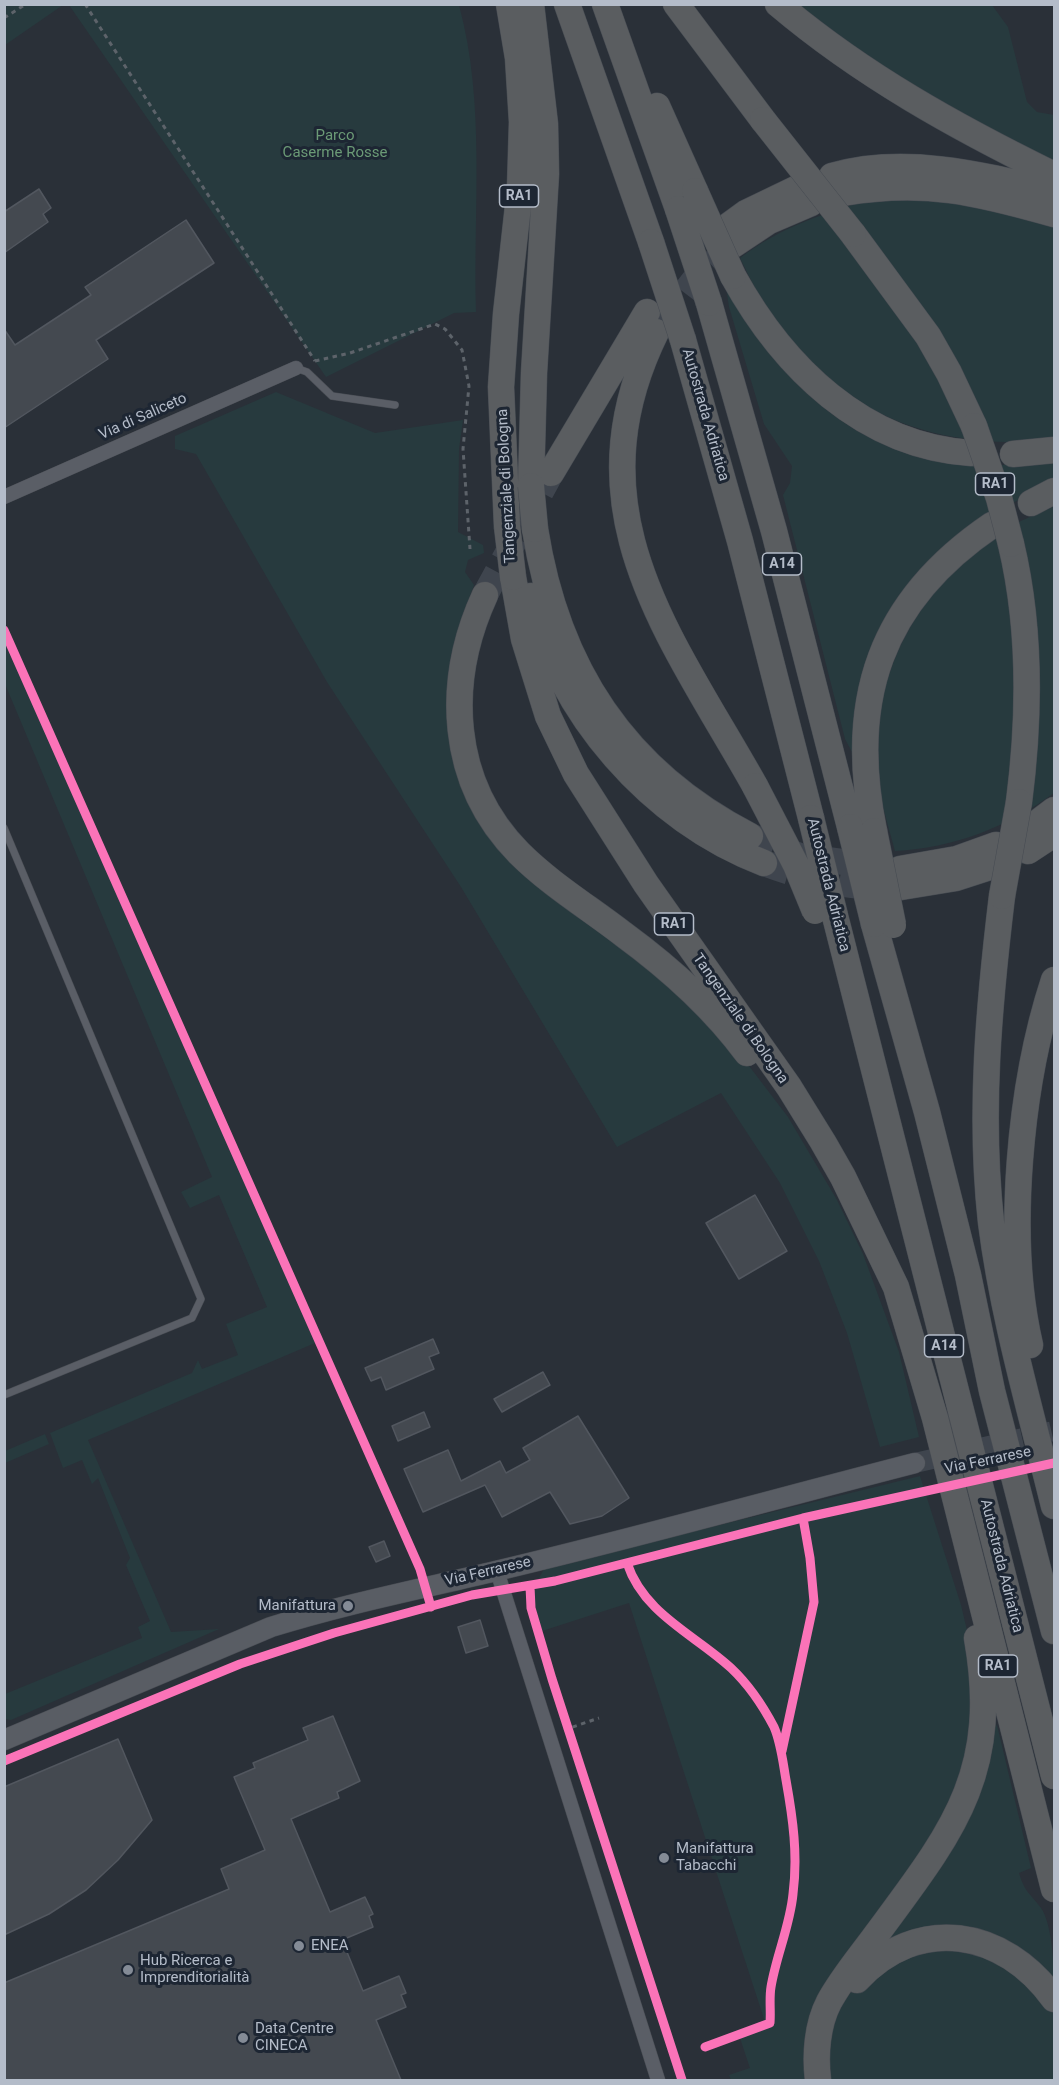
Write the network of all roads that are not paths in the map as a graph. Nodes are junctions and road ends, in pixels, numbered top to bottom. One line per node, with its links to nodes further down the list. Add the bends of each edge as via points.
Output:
1 (509, 4): 23 (highway, Tangenziale di Bologna / RA1, via 518,58 522,122 520,188 501,387 506,481)
2 (531, 4): 18 (highway, via 545,124 546,174 534,373)
3 (567, 4): 34 (highway, Autostrada Adriatica / A14, bridge, via 683,339 811,818)
4 (605, 4): 27 (highway, A14, bridge, via 709,303)
5 (612, 4): 16 (highway, bridge, via 733,276 768,333 828,396 859,418 891,434)
6 (676, 4): 40 (highway, RA1, bridge, via 928,336 974,426 996,487 1019,575 1028,703 1019,802 1002,896 986,1063 987,1178 1000,1284)
7 (778, 4): 8 (highway, via 826,43 905,96 991,145)
8 (1054, 175)
9 (1054, 192): 11 (highway, via 995,178 910,167 880,168 837,184 936,186)
10 (806, 195): 12 (highway, via 769,220)
11 (1054, 214)
12 (728, 237)
13 (296, 368): 14 (lane, via 307,372 332,396); 20 (street, Via di Saliceto)
14 (395, 405)
15 (1054, 450): 17 (highway)
16 (971, 453)
17 (1013, 454)
18 (541, 480): 29 (highway, bridge, via 535,529 541,565 554,614 574,663 626,740 673,787 698,807); 34 (highway, bridge, via 652,322 626,427 622,463 625,518 633,554 666,629)
19 (1054, 491): 21 (highway)
20 (4, 497)
21 (1031, 503)
22 (992, 525): 27 (highway, via 928,579 908,605 880,660 864,731)
23 (517, 566): 32 (highway, via 542,634 582,714 602,741 639,781 691,824 718,842); 36 (highway, Tangenziale di Bologna / RA1, via 524,639 548,716 576,774 646,884 789,1087 843,1177)
24 (485, 596): 36 (highway, via 466,648 459,683 462,745 484,805 501,833 520,853 673,974 740,1044)
25 (1054, 810): 28 (highway)
26 (4, 828): 37 (lane, via 201,1299 192,1318)
27 (862, 829): 43 (highway, A14, bridge, via 992,1391)
28 (1044, 830): 30 (highway)
29 (750, 836)
30 (1028, 851)
31 (995, 856): 33 (highway, via 957,859)
32 (764, 863)
33 (900, 878)
34 (825, 913): 45 (highway, Autostrada Adriatica / A14, via 880,1095)
35 (1054, 980): 40 (highway, via 1031,1075 1018,1210 1028,1334 1046,1421)
36 (879, 1251): 38 (highway, Tangenziale di Bologna / RA1, via 905,1316)
37 (4, 1395)
38 (941, 1443): 46 (highway, Tangenziale di Bologna / RA1); 48 (highway, via 955,1539 978,1647 983,1702 978,1756 968,1795 953,1826 834,1993)
39 (915, 1463): 42 (main road, Via Ferrarese)
40 (1044, 1469): 41 (highway, RA1)
41 (1054, 1500)
42 (497, 1571): 44 (main road, Via Ferrarese, via 381,1596 271,1627); 49 (street)
43 (1054, 1631)
44 (4, 1740)
45 (1054, 1776)
46 (1054, 1889)
47 (1054, 1999): 48 (highway, via 1035,1974 1006,1953 964,1939 927,1939 895,1949 871,1965 844,1995)
48 (820, 2031): 50 (highway)
49 (658, 2080)
50 (818, 2080)

